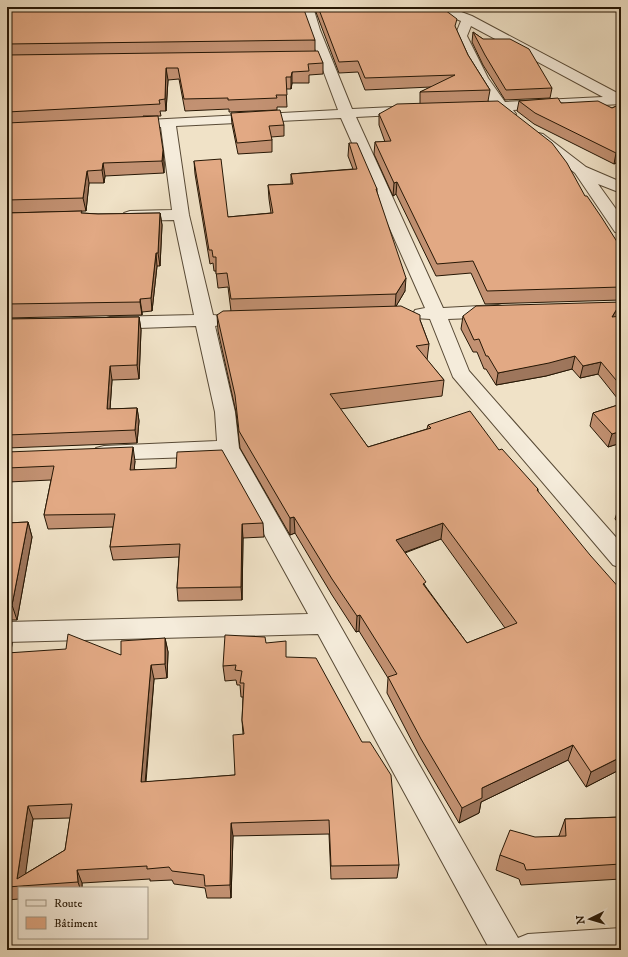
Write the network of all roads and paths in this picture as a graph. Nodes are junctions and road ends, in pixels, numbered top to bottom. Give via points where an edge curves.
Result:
1 (438, 7) edge
2 (302, 8) edge
3 (468, 19) junction
4 (620, 100) edge
5 (500, 107) junction
6 (461, 108) edge
7 (430, 109) edge
8 (346, 112) junction
9 (168, 122) junction
10 (137, 124) edge
11 (581, 170) junction
12 (621, 188) edge
13 (181, 215) junction
14 (118, 217) edge
15 (621, 228) edge
16 (513, 311) edge
17 (437, 314) junction
18 (406, 315) edge
19 (235, 320) edge
20 (204, 321) junction
21 (94, 323) edge
22 (228, 448) junction
23 (86, 454) edge
24 (621, 559) edge
25 (326, 624) junction
26 (7, 632) edge
27 (621, 944) edge
28 (507, 950) edge
29 (528, 950) edge

1 - 3 street
2 - 8 street via 316,57
3 - 4 street
3 - 5 street via 461,36 475,66
4 - 5 street
5 - 6 street
5 - 11 street
7 - 8 street
8 - 9 street
8 - 17 street
9 - 10 street
9 - 13 street
11 - 12 street
11 - 15 street
13 - 14 street
13 - 20 street
16 - 17 street
17 - 18 street
17 - 24 street via 460,373
19 - 20 street
20 - 21 street
20 - 22 street via 224,412
22 - 23 street
22 - 25 street
25 - 26 street
25 - 28 street
27 - 29 street

